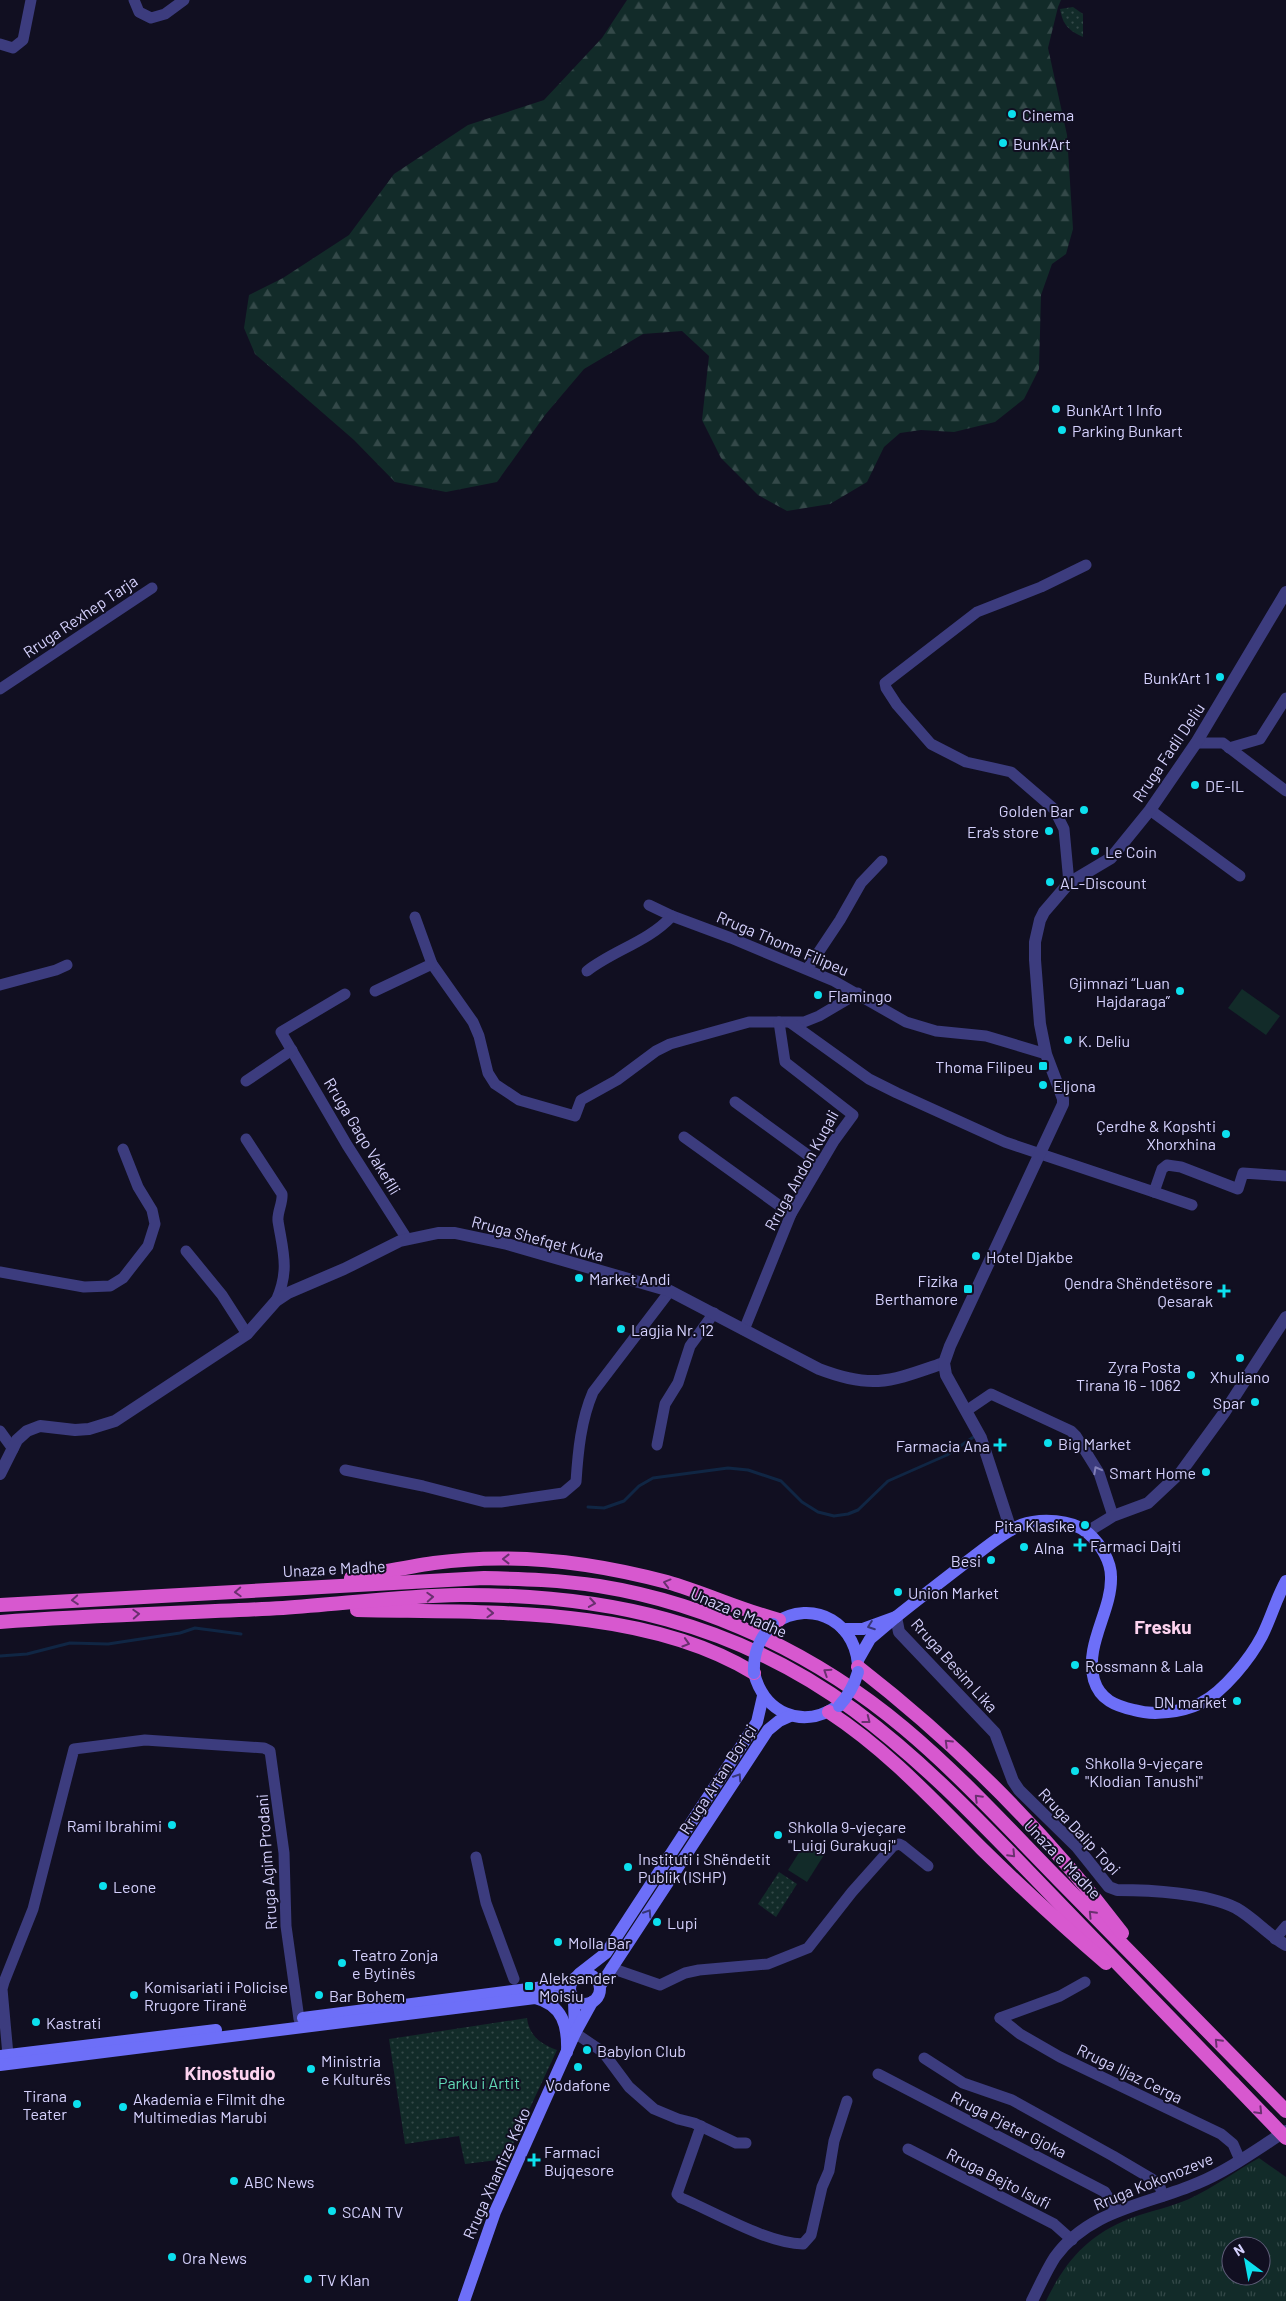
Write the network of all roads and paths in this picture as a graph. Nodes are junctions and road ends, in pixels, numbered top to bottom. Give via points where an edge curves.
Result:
1 (31, 0) edge
2 (134, 0) edge
3 (184, 0) edge
4 (0, 44) edge
5 (1086, 565) dead end
6 (152, 588) dead end
7 (1286, 592) edge
8 (0, 689) edge
9 (1286, 698) edge
10 (1196, 743) junction
11 (1229, 748) junction
12 (1286, 791) edge
13 (1150, 810) junction
14 (882, 861) dead end
15 (1240, 876) dead end
16 (1069, 883) junction
17 (649, 905) dead end
18 (672, 916) junction
19 (415, 917) dead end
20 (67, 964) dead end
21 (432, 964) junction
22 (808, 968) junction
23 (587, 971) dead end
24 (0, 984) edge
25 (375, 991) dead end
26 (345, 994) dead end
27 (858, 994) junction
28 (779, 1022) junction
29 (791, 1023) junction
30 (292, 1050) junction
31 (1046, 1054) junction
32 (246, 1081) dead end
33 (735, 1102) dead end
34 (684, 1137) dead end
35 (246, 1139) dead end
36 (123, 1149) dead end
37 (1040, 1154) junction
38 (820, 1164) junction
39 (1286, 1176) edge
40 (1154, 1192) junction
41 (1192, 1205) dead end
42 (791, 1214) junction
43 (407, 1239) junction
44 (186, 1251) dead end
45 (0, 1272) edge
46 (670, 1292) junction
47 (276, 1302) junction
48 (714, 1313) junction
49 (1286, 1317) edge
50 (744, 1330) junction
51 (247, 1334) junction
52 (944, 1363) junction
53 (966, 1411) junction
54 (0, 1431) edge
55 (657, 1445) dead end
56 (13, 1449) junction
57 (345, 1470) dead end
58 (0, 1474) edge
59 (1113, 1516) junction
60 (1010, 1530) junction
61 (1088, 1532) junction
62 (1286, 1581) edge
63 (286, 1589) junction
64 (0, 1605) edge
65 (284, 1608) junction
66 (900, 1614) junction
67 (776, 1622) junction
68 (1, 1623) edge
69 (843, 1629) junction
70 (858, 1667) junction
71 (754, 1673) junction
72 (763, 1696) junction
73 (828, 1712) junction
74 (790, 1716) junction
75 (995, 1733) joint
76 (476, 1857) dead end
77 (928, 1866) dead end
78 (1286, 1926) edge
79 (1281, 1942) edge
80 (5, 1965) edge
81 (611, 1968) junction
82 (1154, 1976) junction
83 (575, 1978) junction
84 (514, 1980) dead end
85 (1085, 1982) dead end
86 (600, 1986) junction
87 (535, 1998) junction
88 (572, 1998) junction
89 (592, 2002) junction
90 (1163, 2011) junction
91 (299, 2019) junction
92 (575, 2033) junction
93 (567, 2052) junction
94 (4, 2055) edge
95 (924, 2058) dead end
96 (0, 2065) edge
97 (878, 2074) dead end
98 (847, 2101) dead end
99 (1286, 2111) edge
100 (701, 2126) junction
101 (1286, 2131) edge
102 (1286, 2138) edge
103 (746, 2143) dead end
104 (908, 2150) dead end
105 (1240, 2160) junction
106 (1164, 2196) junction
107 (1116, 2211) junction
108 (1072, 2240) junction
109 (464, 2301) edge
110 (1032, 2301) edge

1 - 4 street via 23,40 13,48
2 - 3 street via 139,12 151,18 165,14
5 - 16 street via 977,612 885,683 897,704 931,744 966,762 1011,772 1054,809 1064,829
6 - 8 street, Rruga Rexhep Tarja
7 - 10 street, Rruga Fadil Deliu
9 - 11 street via 1260,739
10 - 11 street via 1217,742
10 - 13 street, Rruga Fadil Deliu
11 - 12 street
13 - 15 street
13 - 16 street, Rruga Fadil Deliu via 1111,858
14 - 22 street via 861,883
16 - 31 street, Rruga Fadil Deliu via 1044,912 1035,942 1039,1009
17 - 18 street, Rruga Thoma Filipeu
18 - 22 street, Rruga Thoma Filipeu
18 - 23 street via 652,933
19 - 21 street
20 - 24 street via 56,970
21 - 25 street
21 - 28 street via 473,1022 488,1073 495,1084 519,1100 575,1116 581,1100 670,1044 749,1022
22 - 27 street, Rruga Thoma Filipeu
26 - 30 street, Rruga Gaqo Vakeflli via 281,1032
27 - 29 street via 819,1016
27 - 31 street, Rruga Thoma Filipeu via 920,1027 986,1036
28 - 29 street
28 - 38 street, Rruga Andon Kuqali via 784,1062 853,1115
29 - 37 street via 869,1079 989,1135
30 - 32 street
30 - 43 street, Rruga Gaqo Vakeflli
31 - 37 street, Rruga Fadil Deliu via 1063,1104
33 - 38 street
34 - 42 street
35 - 47 street via 282,1194 278,1221 285,1263 282,1289
36 - 45 street via 152,1210 155,1224 148,1246 123,1278 110,1286 84,1287
37 - 40 street
37 - 52 street, Rruga Fadil Deliu
38 - 42 street, Rruga Andon Kuqali
39 - 40 street via 1243,1173 1238,1188 1181,1167 1166,1165
40 - 41 street
42 - 50 street, Rruga Andon Kuqali
43 - 46 street, Rruga Shefqet Kuka via 438,1233 479,1238
43 - 47 street, Rruga Shefqet Kuka via 301,1286
44 - 51 street via 222,1295
46 - 48 street, Rruga Shefqet Kuka
46 - 57 street via 600,1380 589,1402 579,1447 576,1482 564,1494 485,1502
47 - 51 street, Rruga Shefqet Kuka
48 - 50 street, Rruga Shefqet Kuka
48 - 55 street via 690,1346 678,1383 665,1404
49 - 59 street via 1224,1413 1181,1472 1148,1503
50 - 52 street, Rruga Shefqet Kuka via 819,1369 858,1381 887,1381
51 - 56 street, Rruga Shefqet Kuka via 115,1421 82,1429 33,1427 22,1434
52 - 53 street via 950,1385
59 -> 53 street via 1100,1473 1071,1431 991,1394
53 - 60 street via 981,1438
54 - 56 street
56 - 58 street, Rruga Shefqet Kuka
59 - 61 street
60 - 61 main road via 1032,1522 1047,1521 1072,1525
60 - 66 main road
61 - 62 main road via 1108,1560 1111,1575 1093,1654 1095,1682 1102,1695 1113,1704 1141,1712 1181,1709 1201,1703 1217,1691 1256,1647
63 -> 64 highway, Unaza e Madhe
67 -> 63 highway via 668,1582 573,1563 478,1559 434,1563
82 -> 63 highway, Unaza e Madhe via 957,1777 905,1729 816,1665 743,1629 661,1600 562,1581 456,1579
68 -> 65 highway
65 -> 71 highway via 532,1615 605,1622 712,1651
65 -> 90 highway via 456,1595 562,1598 650,1614 702,1630 777,1663 852,1708 941,1783
66 -> 69 main road via 864,1629
66 - 70 main road via 870,1640
66 - 75 street, Rruga Besim Lika via 898,1632
67 - 69 main road via 809,1613 829,1619
67 - 71 main road, bridge via 759,1642
69 - 70 main road via 854,1645
70 - 73 main road, bridge via 848,1696
82 -> 70 highway via 1046,1841 932,1728
71 - 72 main road
72 - 74 main road
72 - 83 main road, Rruga Artan Boriçi via 757,1722 622,1927 601,1958
73 - 74 main road via 809,1718
73 - 90 highway via 888,1756 1034,1898
81 -> 74 main road, Rruga Artan Boriçi via 768,1730
75 - 79 street, Rruga Dalip Topi via 1013,1781 1077,1847 1109,1887 1169,1892 1229,1905
76 - 84 street via 486,1903
77 - 81 street via 903,1846 892,1846 812,1944 801,1952 768,1964 699,1970 660,1985
78 - 79 street
80 - 91 street, Rruga Agim Prodani via 33,1908 74,1749 146,1740 264,1748 270,1751 284,1854 286,1926
80 - 94 street via 2,1989
81 - 86 main road, Rruga Artan Boriçi
99 -> 82 highway, Unaza e Madhe
83 - 86 main road via 584,1973 594,1976
83 - 88 main road via 569,1990
83 - 91 main road via 544,1987
85 - 105 street, Rruga Iljaz Cerga via 1060,1996 1000,2018 1020,2034 1060,2057 1220,2134 1234,2144
86 - 89 main road via 597,1998
87 - 88 main road
87 - 93 main road via 552,2004 560,2013 566,2027
87 - 96 main road
88 - 89 main road via 586,2004
88 - 92 main road
89 - 92 main road, Rruga Xhanfize Keko
90 -> 102 highway, bridge
91 - 94 main road
92 - 93 main road, Rruga Xhanfize Keko
92 - 100 street via 603,2052 629,2087 654,2110
93 - 109 main road, Rruga Xhanfize Keko via 488,2229
95 - 106 street via 964,2083 1012,2100 1121,2161 1152,2179
97 - 107 street, Rruga Pjeter Gjoka via 1105,2192
98 - 100 street via 811,2235 803,2244 756,2232 677,2194
100 - 103 street via 736,2144
101 - 105 street, Rruga Kokonozeve
104 - 108 street, Rruga Bejto Isufi via 1054,2224
105 - 106 street, Rruga Kokonozeve via 1208,2178
106 - 107 street, Rruga Kokonozeve
107 - 108 street, Rruga Kokonozeve via 1091,2224
108 - 110 street, Rruga Kokonozeve via 1055,2257

